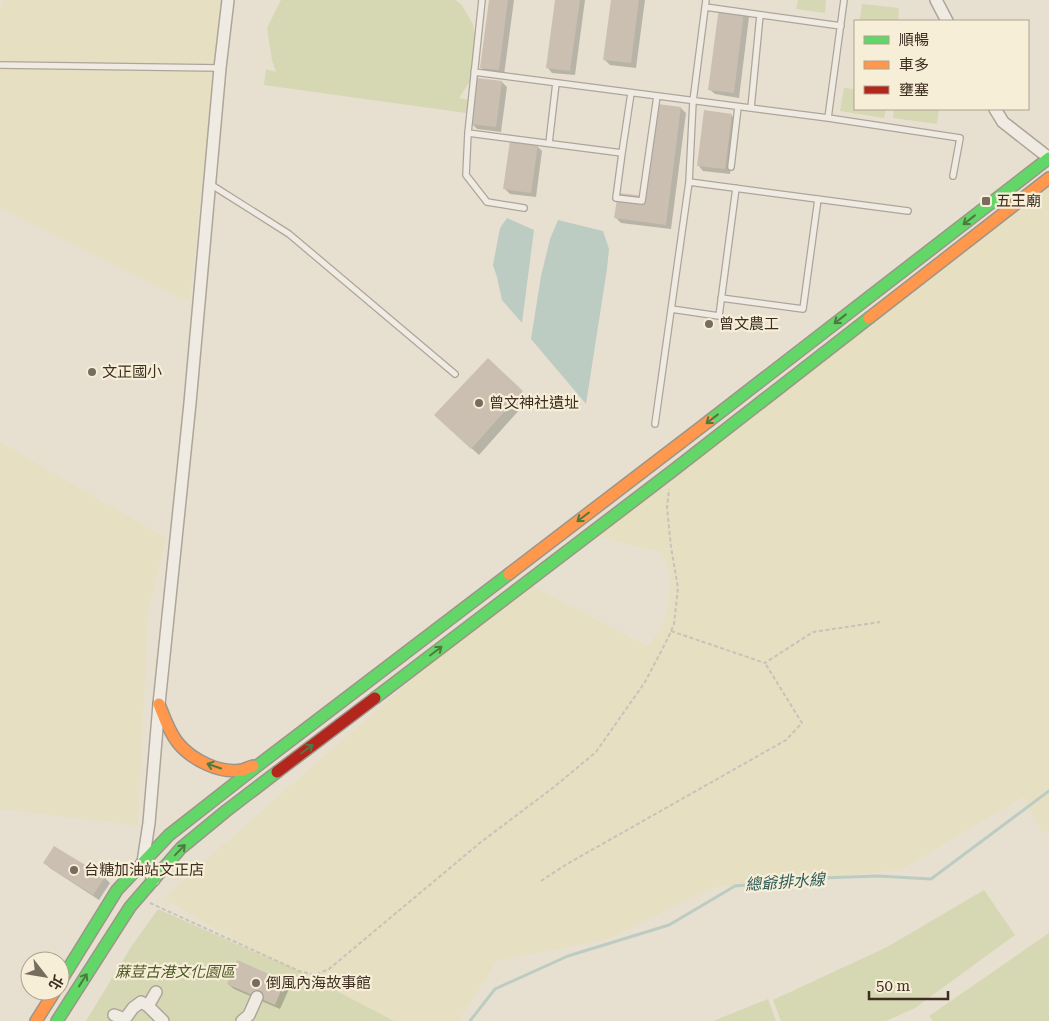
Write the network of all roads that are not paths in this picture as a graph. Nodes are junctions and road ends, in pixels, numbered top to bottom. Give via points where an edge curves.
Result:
1 (228, 0) edge
2 (482, 0) edge
3 (844, 0) edge
4 (937, 1) edge
5 (706, 3) edge
6 (760, 15) junction
7 (946, 20) edge
8 (840, 26) junction
9 (0, 65) edge
10 (220, 68) junction
11 (474, 72) junction
12 (556, 83) junction
13 (631, 92) junction
14 (657, 96) junction
15 (693, 101) junction
16 (738, 107) junction
17 (751, 108) junction
18 (996, 110) edge
19 (828, 118) junction
20 (468, 133) junction
21 (550, 143) junction
22 (622, 153) junction
23 (1049, 158) edge
24 (732, 167) dead end
25 (953, 176) dead end
26 (1049, 178) edge
27 (689, 182) junction
28 (210, 184) junction
29 (736, 188) junction
30 (818, 199) junction
31 (524, 208) dead end
32 (908, 211) dead end
33 (721, 298) junction
34 (671, 309) junction
35 (455, 374) dead end
36 (655, 424) dead end
37 (159, 704) junction
38 (261, 763) junction
39 (142, 862) junction
40 (154, 880) junction
41 (70, 966) edge
42 (156, 992) dead end
43 (257, 997) dead end
44 (48, 1001) edge
45 (148, 1006) junction
46 (114, 1015) dead end
47 (36, 1021) edge
48 (57, 1021) edge
49 (163, 1021) edge
50 (242, 1021) edge

1 - 10 street
2 - 11 lane
3 - 8 lane
4 - 7 street
5 - 6 lane
5 - 15 lane
6 - 8 lane
6 - 17 lane
8 - 19 lane
9 - 10 lane
10 - 28 street
11 - 12 lane
11 - 20 lane
12 - 13 lane
12 - 21 lane
13 - 14 lane
13 - 22 lane
14 - 15 lane
14 - 22 lane via 642,201 616,198
15 - 16 lane
15 - 27 lane
16 - 17 lane
16 - 24 lane
17 - 19 lane
18 - 23 street via 1003,122
19 - 25 lane via 960,138
20 - 21 lane
20 - 31 lane via 466,175 487,202
21 - 22 lane
23 -> 38 main road
40 -> 26 main road via 181,848 226,811 675,469
27 - 29 lane
27 - 34 lane
28 - 35 lane via 289,234
28 - 37 street
29 - 30 lane
29 - 33 lane
30 - 32 lane
30 - 33 lane via 803,309
33 - 34 lane via 718,316
34 - 36 lane
38 -> 37 main road via 243,770 232,770 194,757 178,743
37 - 39 street via 149,823
38 - 39 main road via 169,835
39 - 40 street
39 - 41 main road via 117,890
48 -> 40 main road via 130,907
42 - 45 street
43 - 50 street via 249,1015
44 - 47 main road
45 - 46 street via 140,1002 125,1019
45 - 49 street

